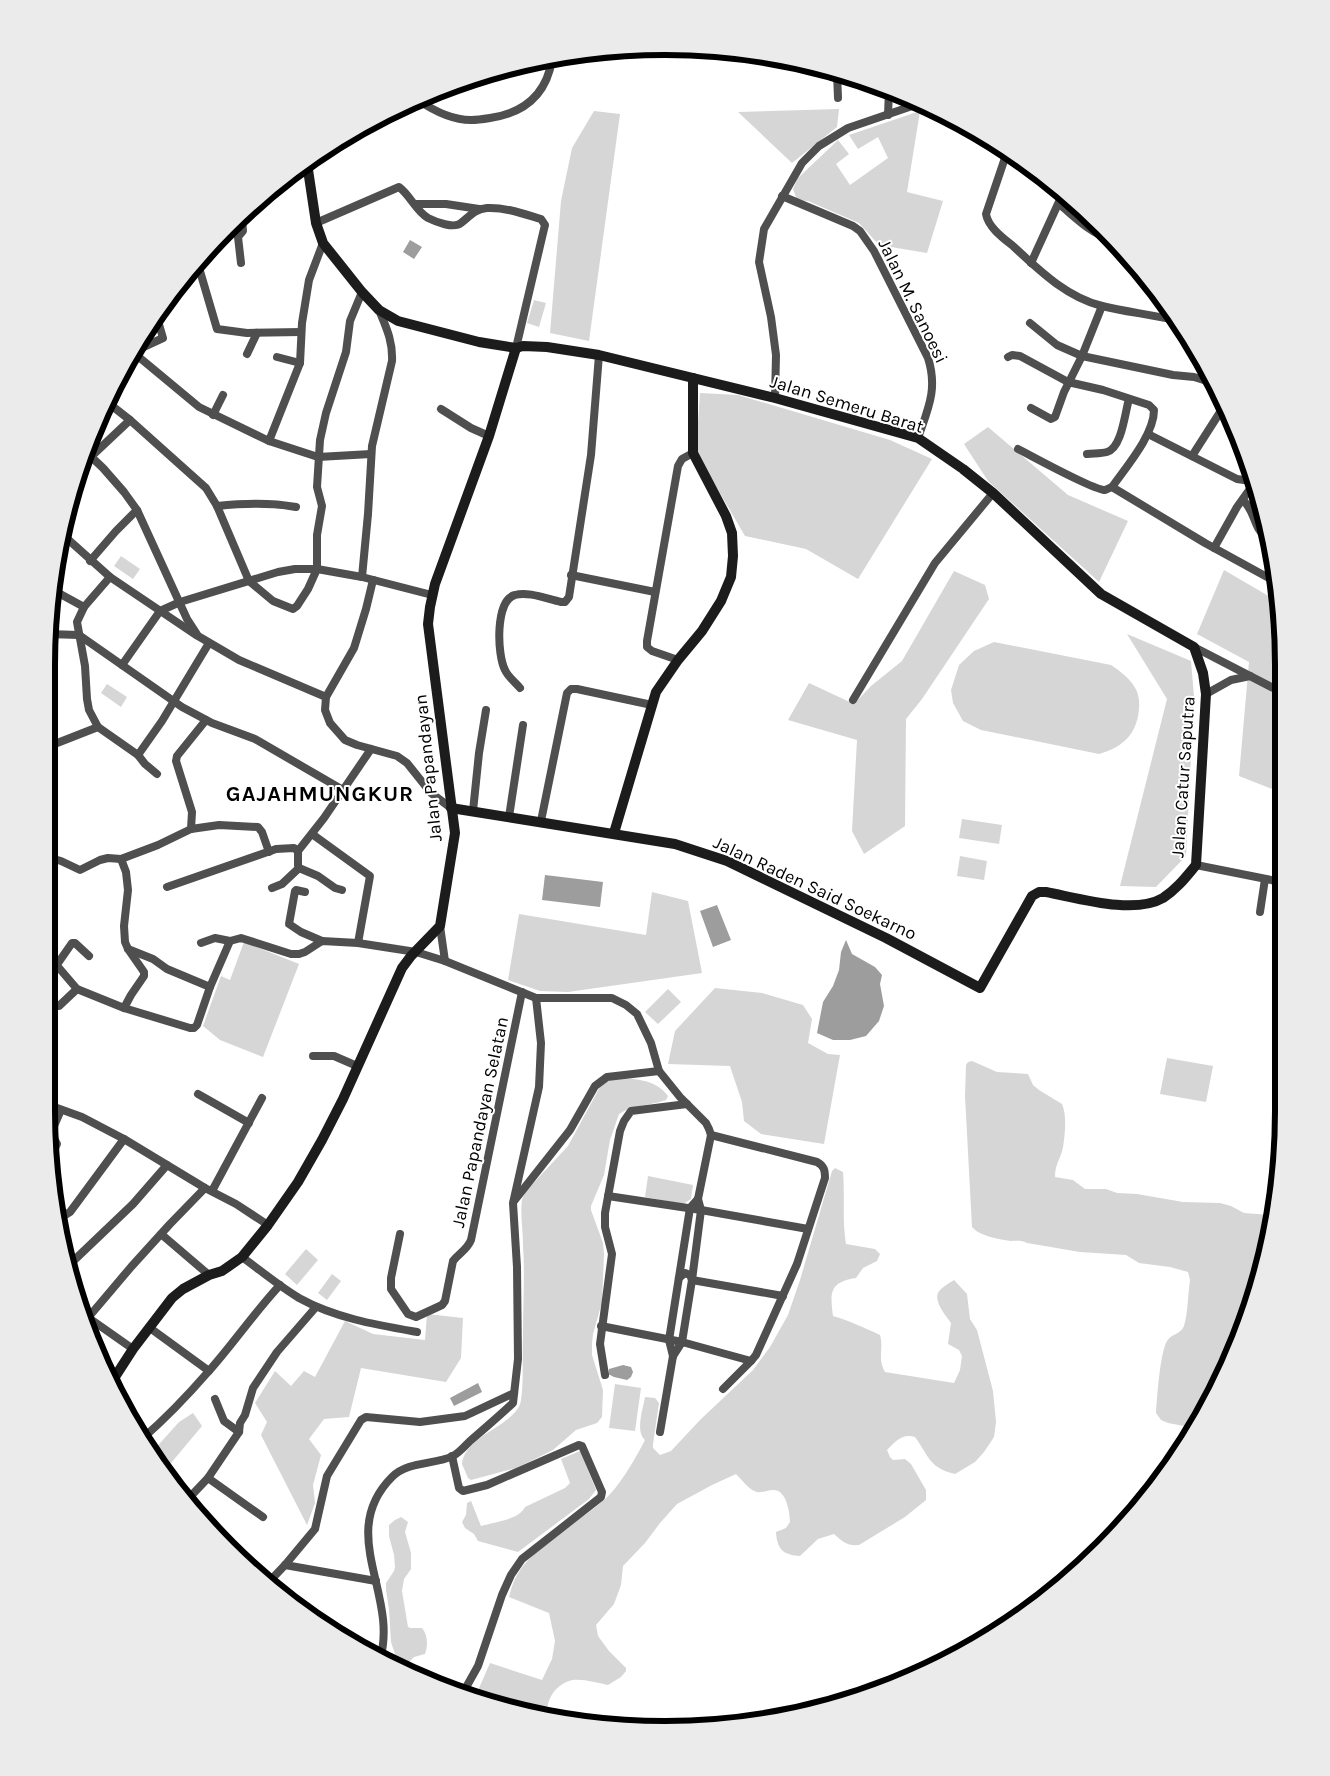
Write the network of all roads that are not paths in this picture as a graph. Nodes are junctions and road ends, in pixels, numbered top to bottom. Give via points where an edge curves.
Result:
1 (550, 66) edge
2 (837, 80) edge
3 (889, 97) edge
4 (838, 98) dead end
5 (425, 104) edge
6 (911, 107) edge
7 (888, 115) junction
8 (1005, 158) edge
9 (308, 171) edge
10 (782, 196) junction
11 (1060, 201) edge
12 (415, 204) junction
13 (1059, 204) junction
14 (479, 209) junction
15 (316, 223) junction
16 (243, 226) edge
17 (1092, 230) edge
18 (323, 243) junction
19 (241, 263) dead end
20 (1031, 263) junction
21 (200, 271) edge
22 (362, 292) junction
23 (1102, 306) junction
24 (379, 310) junction
25 (1167, 319) edge
26 (1030, 323) dead end
27 (159, 324) edge
28 (301, 332) junction
29 (257, 333) junction
30 (145, 347) edge
31 (516, 348) junction
32 (247, 354) dead end
33 (599, 355) junction
34 (139, 356) edge
35 (1082, 356) junction
36 (278, 357) dead end
37 (1008, 357) dead end
38 (300, 363) junction
39 (693, 378) junction
40 (1204, 380) edge
41 (1068, 382) junction
42 (223, 395) dead end
43 (775, 398) junction
44 (1129, 399) junction
45 (113, 406) edge
46 (1031, 408) dead end
47 (441, 409) dead end
48 (1220, 412) edge
49 (213, 415) junction
50 (130, 420) junction
51 (1148, 434) junction
52 (489, 436) junction
53 (918, 438) junction
54 (269, 441) junction
55 (95, 449) edge
56 (1018, 449) dead end
57 (693, 453) junction
58 (371, 454) junction
59 (1086, 454) dead end
60 (1192, 456) junction
61 (318, 457) junction
62 (91, 458) edge
63 (1246, 480) edge
64 (1112, 486) junction
65 (1249, 490) edge
66 (992, 493) junction
67 (1243, 500) junction
68 (218, 506) junction
69 (296, 506) dead end
70 (137, 510) junction
71 (1259, 530) edge
72 (68, 540) edge
73 (1214, 548) junction
74 (90, 561) junction
75 (317, 569) junction
76 (572, 575) junction
77 (110, 577) junction
78 (362, 577) junction
79 (1269, 578) edge
80 (373, 580) junction
81 (249, 581) junction
82 (655, 592) junction
83 (59, 593) edge
84 (432, 595) junction
85 (180, 602) junction
86 (84, 607) junction
87 (160, 611) junction
88 (56, 634) edge
89 (79, 635) junction
90 (198, 636) junction
91 (208, 643) junction
92 (1194, 647) junction
93 (678, 660) junction
94 (122, 665) junction
95 (1250, 676) junction
96 (520, 688) dead end
97 (1275, 689) edge
98 (1206, 694) junction
99 (326, 697) junction
100 (853, 700) dead end
101 (174, 701) junction
102 (652, 705) junction
103 (486, 710) dead end
104 (206, 720) junction
105 (523, 725) dead end
106 (98, 727) junction
107 (55, 744) edge
108 (371, 749) junction
109 (138, 755) junction
110 (157, 774) dead end
111 (343, 790) junction
112 (451, 808) junction
113 (473, 811) junction
114 (509, 817) junction
115 (541, 822) junction
116 (191, 829) junction
117 (614, 833) junction
118 (312, 834) junction
119 (298, 851) junction
120 (269, 852) junction
121 (55, 859) edge
122 (121, 859) junction
123 (1196, 865) junction
124 (299, 868) junction
125 (1265, 878) junction
126 (1275, 881) edge
127 (168, 887) dead end
128 (272, 888) dead end
129 (342, 890) dead end
130 (305, 892) dead end
131 (1260, 912) dead end
132 (440, 926) junction
133 (322, 940) junction
134 (230, 941) junction
135 (201, 943) dead end
136 (358, 943) junction
137 (128, 949) junction
138 (416, 952) junction
139 (89, 956) dead end
140 (445, 961) junction
141 (56, 966) joint
142 (210, 987) junction
143 (980, 988) joint
144 (77, 989) junction
145 (522, 992) junction
146 (536, 998) junction
147 (55, 1006) edge
148 (124, 1008) junction
149 (313, 1056) dead end
150 (357, 1066) junction
151 (659, 1071) junction
152 (198, 1094) dead end
153 (262, 1098) dead end
154 (687, 1104) junction
155 (55, 1108) edge
156 (61, 1110) junction
157 (55, 1123) edge
158 (248, 1124) junction
159 (711, 1135) junction
160 (124, 1139) junction
161 (167, 1165) junction
162 (209, 1190) junction
163 (608, 1196) junction
164 (698, 1199) junction
165 (513, 1203) junction
166 (690, 1208) junction
167 (702, 1210) junction
168 (64, 1215) edge
169 (268, 1225) junction
170 (808, 1229) junction
171 (161, 1234) junction
172 (400, 1234) dead end
173 (242, 1257) junction
174 (74, 1260) edge
175 (209, 1275) junction
176 (679, 1278) junction
177 (692, 1280) junction
178 (280, 1285) junction
179 (783, 1296) junction
180 (316, 1307) junction
181 (90, 1314) edge
182 (92, 1321) edge
183 (601, 1326) junction
184 (150, 1328) junction
185 (417, 1332) dead end
186 (670, 1340) junction
187 (682, 1342) junction
188 (133, 1349) junction
189 (673, 1356) junction
190 (751, 1361) junction
191 (209, 1371) junction
192 (115, 1375) edge
193 (605, 1375) dead end
194 (723, 1389) dead end
195 (514, 1393) junction
196 (214, 1399) dead end
197 (238, 1432) junction
198 (660, 1432) dead end
199 (148, 1433) edge
200 (452, 1456) junction
201 (208, 1478) junction
202 (192, 1495) edge
203 (263, 1517) dead end
204 (285, 1565) junction
205 (273, 1578) edge
206 (376, 1581) junction
207 (382, 1651) edge
208 (466, 1688) edge

1 - 5 street via 547,78 528,105 502,116 460,119
2 - 4 street
3 - 7 street
6 - 7 street
7 - 10 street via 848,128 819,146 802,163
8 - 20 street via 986,208 986,218
9 - 15 street
10 - 43 street via 764,229 759,262 776,355
10 - 53 street, Jalan M. Sanoesi via 854,226 874,251 931,368 932,395
11 - 13 street
12 - 14 street
12 - 14 street via 428,218 456,226
12 - 15 street via 398,187
13 - 17 street
13 - 20 street
14 - 31 street, Jalan Papandayan via 505,209 544,221
15 - 18 street
16 - 19 street via 238,237
18 - 22 street
18 - 28 street via 309,280
20 - 23 street via 1058,285
21 - 29 street via 217,329
22 - 24 street
22 - 61 street via 350,321 346,352 326,412
23 - 25 street
23 - 35 street
24 - 31 street via 398,321
24 - 58 street via 390,336 392,361
26 - 35 street via 1057,345
27 - 30 street via 162,339
28 - 29 street
28 - 38 street
29 - 32 street
31 - 33 street, Jalan Semeru Barat via 546,346
31 - 52 street, Jalan Papandayan
33 - 39 street, Jalan Semeru Barat
33 - 76 street via 591,455
34 - 49 street
35 - 40 street
35 - 41 street
36 - 38 street
37 - 41 street via 1020,356
38 - 54 street
39 - 43 street, Jalan Semeru Barat
39 - 57 street
41 - 44 street
41 - 46 street via 1053,419
42 - 49 street
43 - 53 street, Jalan Semeru Barat
44 - 51 street via 1149,405 1154,410
44 - 59 street via 1114,447 1109,452
45 - 50 street
47 - 52 street
48 - 60 street
49 - 54 street
50 - 55 street
50 - 68 street via 206,488
51 - 60 street
51 - 64 street
52 - 84 street, Jalan Papandayan
53 - 66 street, Jalan Semeru Barat
54 - 61 street
56 - 64 street via 1087,484 1104,490
57 - 82 street via 682,459 678,466
57 - 93 street via 726,516 732,533 733,556 731,577 721,601
58 - 61 street
58 - 78 street
60 - 63 street via 1237,479
61 - 75 street via 317,487 322,506 317,535
62 - 70 street
64 - 73 street
65 - 67 street
66 - 92 street, Jalan Semeru Barat via 1101,594
66 - 100 street via 935,563
67 - 71 street via 1251,508
67 - 73 street
68 - 69 street via 252,503
68 - 81 street
70 - 74 street
70 - 85 street
72 - 74 street
73 - 79 street
74 - 77 street
75 - 78 street
75 - 81 street via 295,569
75 - 81 street via 293,610 273,600
76 - 82 street
76 - 96 street via 566,602 522,594 505,601 500,618 500,652 505,671
77 - 86 street
77 - 87 street
78 - 80 street
80 - 84 street
80 - 99 street via 354,648
81 - 85 street
82 - 93 street via 647,647
83 - 86 street
84 - 112 street, Jalan Papandayan via 428,624
85 - 87 street
85 - 90 street
86 - 89 street via 77,622
87 - 90 street
87 - 94 street
88 - 89 street
89 - 94 street
89 - 106 street via 87,700
90 - 91 street
91 - 99 street via 239,660
91 - 101 street
92 - 95 street
92 - 98 street, Jalan Catur Saputra
93 - 102 street via 656,692
94 - 101 street
95 - 97 street
95 - 98 street via 1231,680
98 - 123 street, Jalan Catur Saputra
99 - 108 street via 325,710 330,724 345,740
101 - 104 street
101 - 109 street
102 - 115 street via 577,689 567,693
102 - 117 street
103 - 113 street
104 - 111 street via 255,740
104 - 116 street via 176,761 192,812
105 - 114 street
106 - 107 street
106 - 109 street
108 - 111 street
108 - 112 street via 397,756 407,763 431,793
109 - 110 street
111 - 118 street
112 - 113 street, Jalan Raden Said Soekarno
112 - 132 street, Jalan Papandayan via 455,833
113 - 114 street, Jalan Raden Said Soekarno
114 - 115 street, Jalan Raden Said Soekarno
115 - 117 street, Jalan Raden Said Soekarno
116 - 120 street via 220,825 258,827
116 - 122 street
117 - 143 street, Jalan Raden Said Soekarno via 683,846 727,861 886,938
118 - 119 street
118 - 136 street via 370,876
119 - 120 street via 284,848
119 - 124 street
120 - 127 street
121 - 122 street via 80,870 100,860
122 - 137 street via 128,890 124,936
123 - 125 street
123 - 143 street, Jalan Catur Saputra via 1172,892 1149,903 1115,904 1039,892 1032,896
124 - 128 street via 282,884
124 - 129 street
125 - 126 street
125 - 131 street
130 - 133 street via 294,891 289,924
132 - 138 street
132 - 140 street
133 - 134 street via 299,954 241,938
133 - 136 street
134 - 135 street via 215,938
134 - 142 street
136 - 138 street
137 - 142 street
137 - 148 street via 144,976
138 - 140 street
138 - 150 street via 402,968
139 - 141 street via 72,943
140 - 145 street
141 - 144 street
142 - 148 street via 194,1028
144 - 147 street via 59,1006
144 - 148 street
145 - 146 street
145 - 172 street, Jalan Papandayan Selatan via 470,1240 453,1260 445,1301 416,1317 408,1314 391,1289
146 - 151 street via 612,998 626,1005 637,1014 651,1042
146 - 165 street via 542,1064
149 - 150 street via 334,1056
150 - 169 street via 322,1140
151 - 154 street
151 - 165 street via 607,1076 595,1086 570,1130
152 - 158 street
153 - 158 street
154 - 159 street via 706,1123
154 - 163 street via 631,1111 620,1131
155 - 156 street
156 - 157 street
156 - 160 street
158 - 162 street
159 - 164 street
159 - 170 street via 823,1166 825,1178
160 - 161 street
160 - 168 street
161 - 162 street
161 - 174 street via 133,1204
162 - 169 street
162 - 171 street
163 - 166 street
163 - 183 street via 605,1227 612,1254
164 - 166 street
164 - 167 street
165 - 195 street via 518,1360
166 - 167 street
166 - 176 street
167 - 170 street
167 - 177 street
169 - 173 street
170 - 179 street
171 - 175 street
171 - 181 street
173 - 175 street via 222,1271
173 - 178 street
175 - 184 street via 172,1298
176 - 177 street via 686,1285
176 - 186 street
177 - 179 street
177 - 187 street
178 - 180 street
178 - 191 street
179 - 190 street
180 - 185 street via 367,1323
180 - 197 street via 277,1352 253,1388
182 - 188 street
183 - 186 street
183 - 193 street
184 - 188 street
184 - 191 street
186 - 187 street
186 - 189 street
187 - 189 street
187 - 190 street
188 - 192 street
189 - 198 street
190 - 194 street
191 - 199 street
195 - 200 street via 513,1403
195 - 204 street via 465,1416 420,1422 366,1417 361,1420 327,1476 316,1529
196 - 197 street via 224,1420
197 - 201 street
200 - 206 street via 417,1464 394,1475 381,1489 367,1523
200 - 208 street via 459,1488 467,1491 487,1486 579,1445 602,1492 601,1497 522,1559 502,1595 478,1666
201 - 202 street
201 - 203 street
204 - 205 street
204 - 206 street
206 - 207 street via 385,1638

